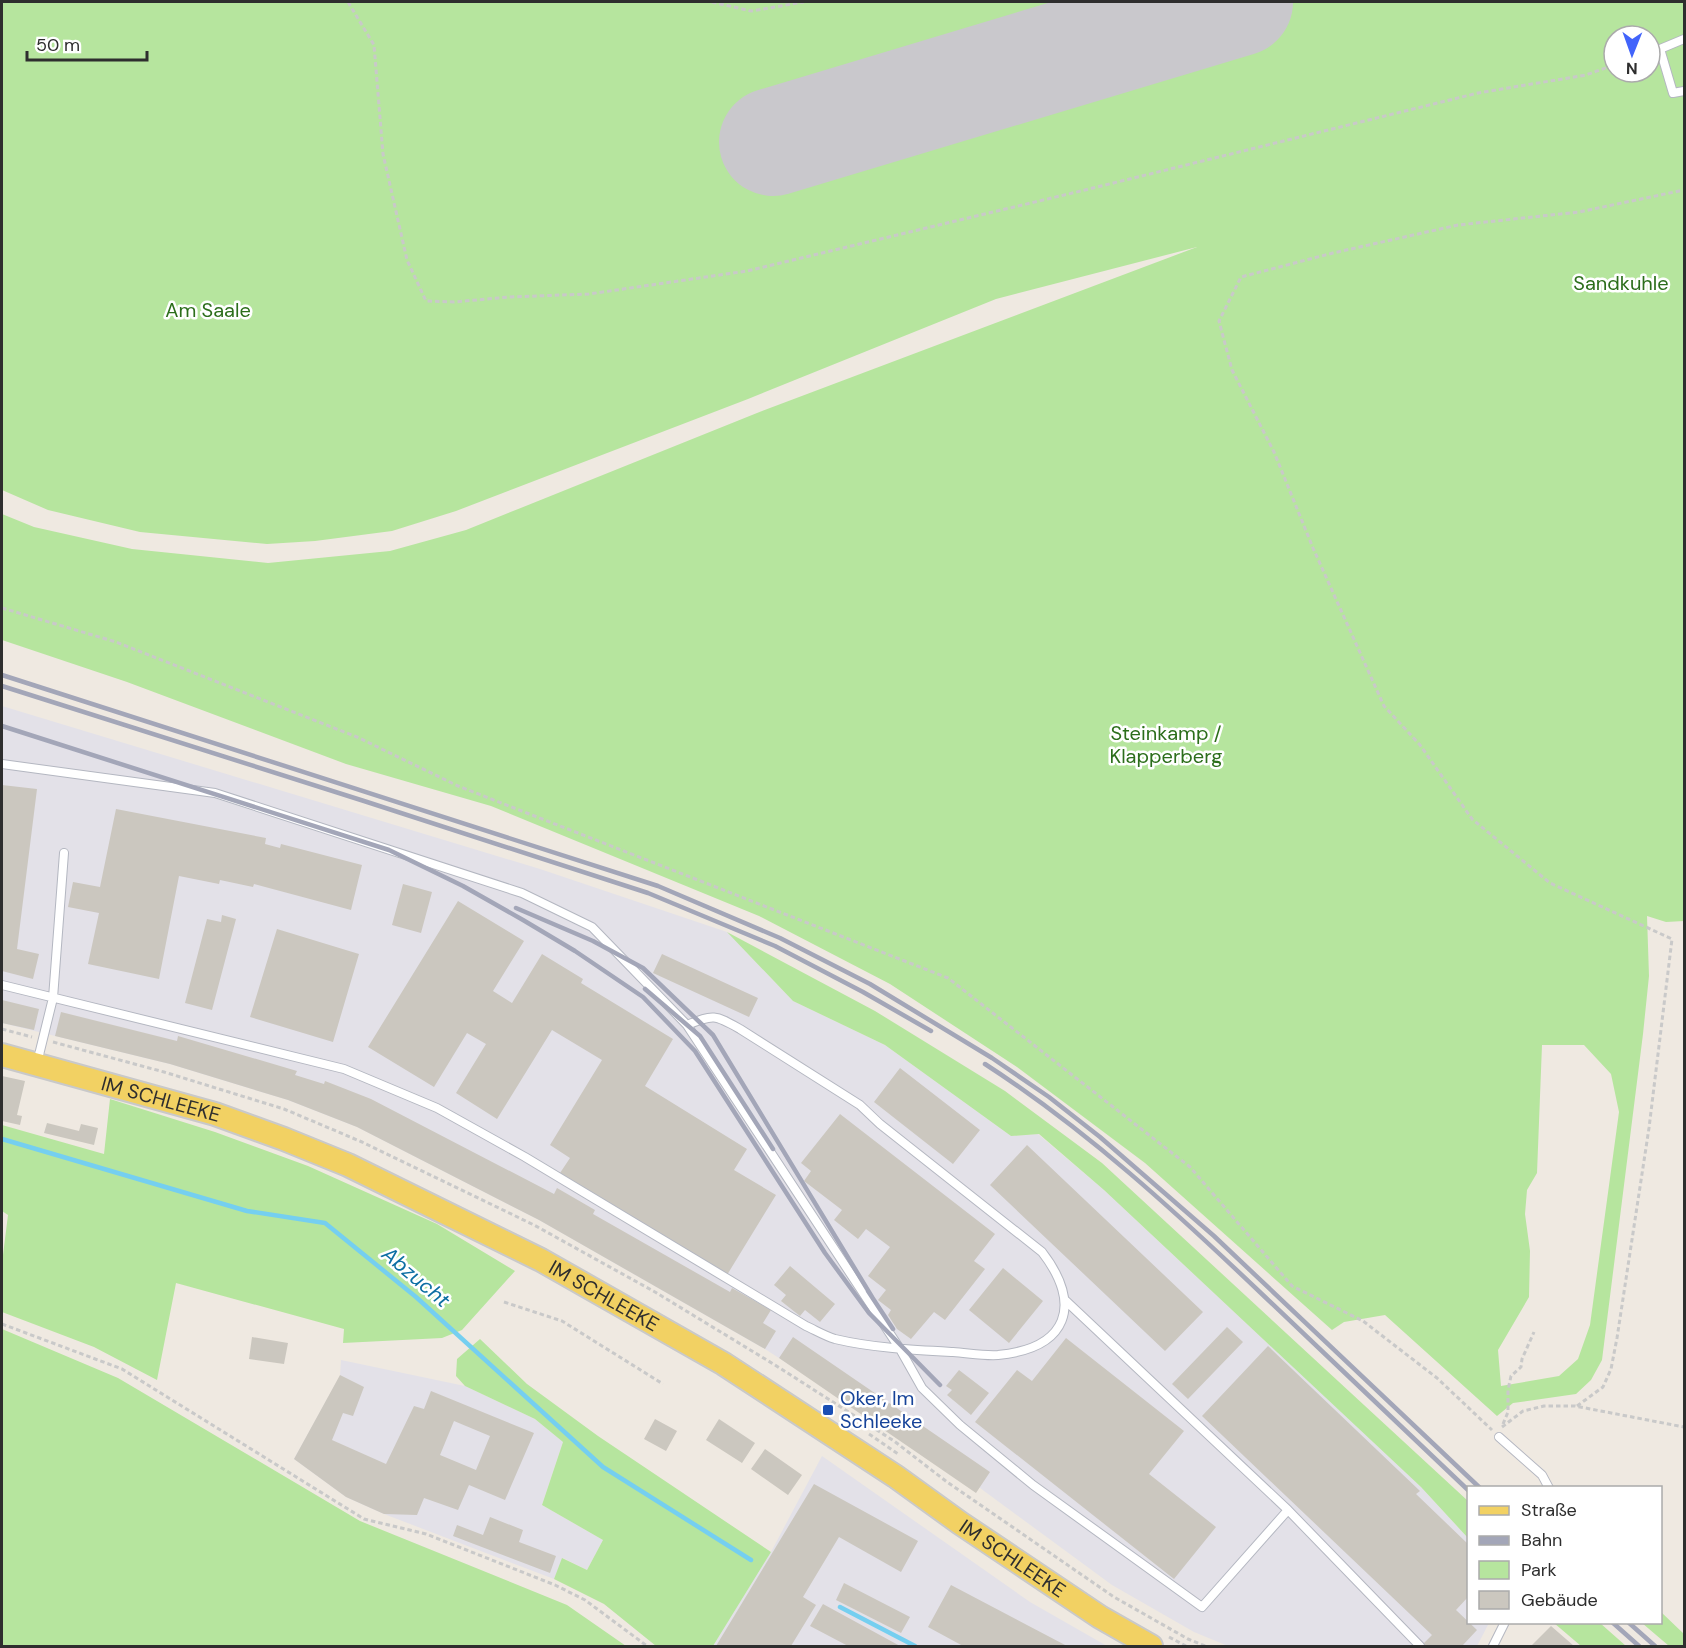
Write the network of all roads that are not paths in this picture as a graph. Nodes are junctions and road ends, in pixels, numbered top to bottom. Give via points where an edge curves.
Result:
1 (1684, 39) edge
2 (1684, 91) edge
3 (2, 764) edge
4 (64, 853) dead end
5 (2, 985) edge
6 (53, 998) junction
7 (687, 1025) junction
8 (2, 1055) edge
9 (37, 1064) junction
10 (1066, 1301) junction
11 (900, 1349) junction
12 (1499, 1437) road end
13 (1548, 1486) edge
14 (1288, 1510) junction
15 (1504, 1624) edge
16 (1151, 1647) edge
17 (1420, 1647) edge
18 (1493, 1647) edge

1 - 2 lane via 1660,49 1673,93
3 - 7 lane via 215,793 522,893 592,927
4 - 6 lane
5 - 6 lane
6 - 9 lane
6 - 11 lane via 344,1069 437,1108 806,1326 833,1339
7 - 10 lane via 706,1017 720,1017 860,1105 1042,1252 1052,1265
7 - 11 lane
8 - 9 main road, IM SCHLEEKE
9 - 16 main road, IM SCHLEEKE via 215,1114 284,1139 348,1165 541,1260 724,1364 1100,1617
10 - 11 lane via 1065,1316 1057,1329 1042,1342 1021,1351 997,1355
10 - 14 lane
11 - 14 lane via 922,1388 960,1425 1033,1485 1202,1607
12 - 13 lane via 1542,1475
14 - 17 lane
15 - 18 lane

